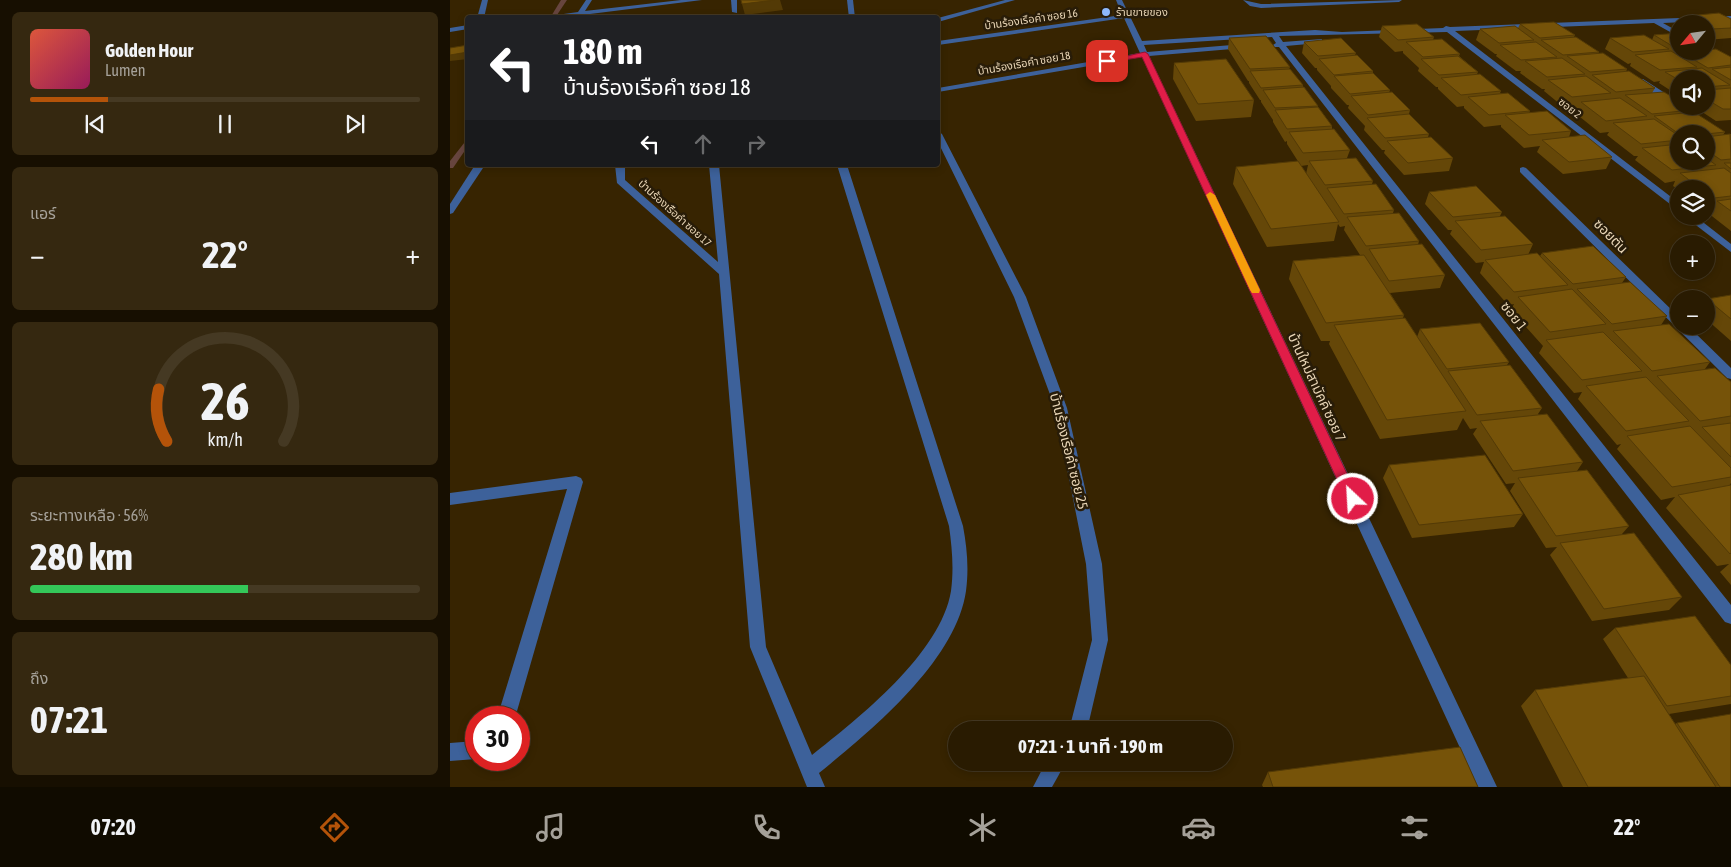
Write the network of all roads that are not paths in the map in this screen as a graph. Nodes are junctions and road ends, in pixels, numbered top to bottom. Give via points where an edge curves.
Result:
1 (485, 0) edge
2 (589, 0) edge
3 (699, 0) edge
4 (734, 0) edge
5 (850, 0) edge
6 (1012, 0) edge
7 (1119, 0) edge
8 (1399, 0) edge
9 (1247, 1) edge
10 (1348, 1) edge
11 (735, 12) dead end
12 (481, 15) edge
13 (579, 15) edge
14 (586, 15) edge
15 (852, 15) edge
16 (1127, 16) junction
17 (1731, 18) edge
18 (940, 19) edge
19 (1657, 22) junction
20 (1554, 26) junction
21 (465, 28) edge
22 (1446, 28) junction
23 (1670, 29) edge
24 (450, 30) edge
25 (1342, 34) junction
26 (1570, 36) edge
27 (1276, 41) junction
28 (940, 43) edge
29 (1253, 46) edge
30 (1142, 48) junction
31 (1629, 74) edge
32 (940, 90) edge
33 (1670, 100) edge
34 (940, 138) edge
35 (479, 167) edge
36 (620, 167) edge
37 (714, 167) edge
38 (843, 167) edge
39 (1523, 170) dead end
40 (1670, 201) edge
41 (450, 211) edge
42 (1701, 225) edge
43 (1731, 248) edge
44 (725, 274) junction
45 (1670, 315) edge
46 (1690, 335) edge
47 (1731, 376) edge
48 (450, 499) edge
49 (1731, 617) edge
50 (510, 706) edge
51 (1080, 721) edge
52 (465, 751) edge
53 (450, 752) edge
54 (808, 770) junction
55 (1052, 771) edge
56 (816, 787) edge
57 (1042, 787) edge
58 (1488, 787) edge

1 - 12 street
2 - 13 street
3 - 14 street
4 - 11 street
5 - 15 street
6 - 18 street via 968,8
7 - 16 street, บ้านใหม่สามัคคี ซอย 7
8 - 10 street
9 - 10 street via 1261,6
16 - 28 street, บ้านร้องเรือคำ ซอย 16
16 - 30 street, บ้านใหม่สามัคคี ซอย 7
17 - 19 street
19 - 20 street
19 - 23 street
20 - 22 street
20 - 26 street
21 - 24 street
22 - 25 street
22 - 40 street, ซอย 2
25 - 27 street via 1323,40
25 - 27 street via 1315,32
27 - 30 street
27 - 49 street, ซอย 1
29 - 30 street
30 - 32 street, บ้านร้องเรือคำ ซอย 18
30 - 58 street, บ้านใหม่สามัคคี ซอย 7
31 - 33 street
34 - 51 street, บ้านร้องเรือคำ ซอย 25 via 1020,297 1062,408 1094,564 1100,640
35 - 41 street
36 - 44 street, บ้านร้องเรือคำ ซอย 17 via 620,181
37 - 44 street
38 - 54 street via 956,526 962,562 957,598 941,637 912,678 865,724
39 - 45 street, ซอยตัน
42 - 43 street
44 - 54 street via 758,647
46 - 47 street, ซอยตัน
48 - 50 street via 576,482
52 - 53 street
54 - 56 street
55 - 57 street

